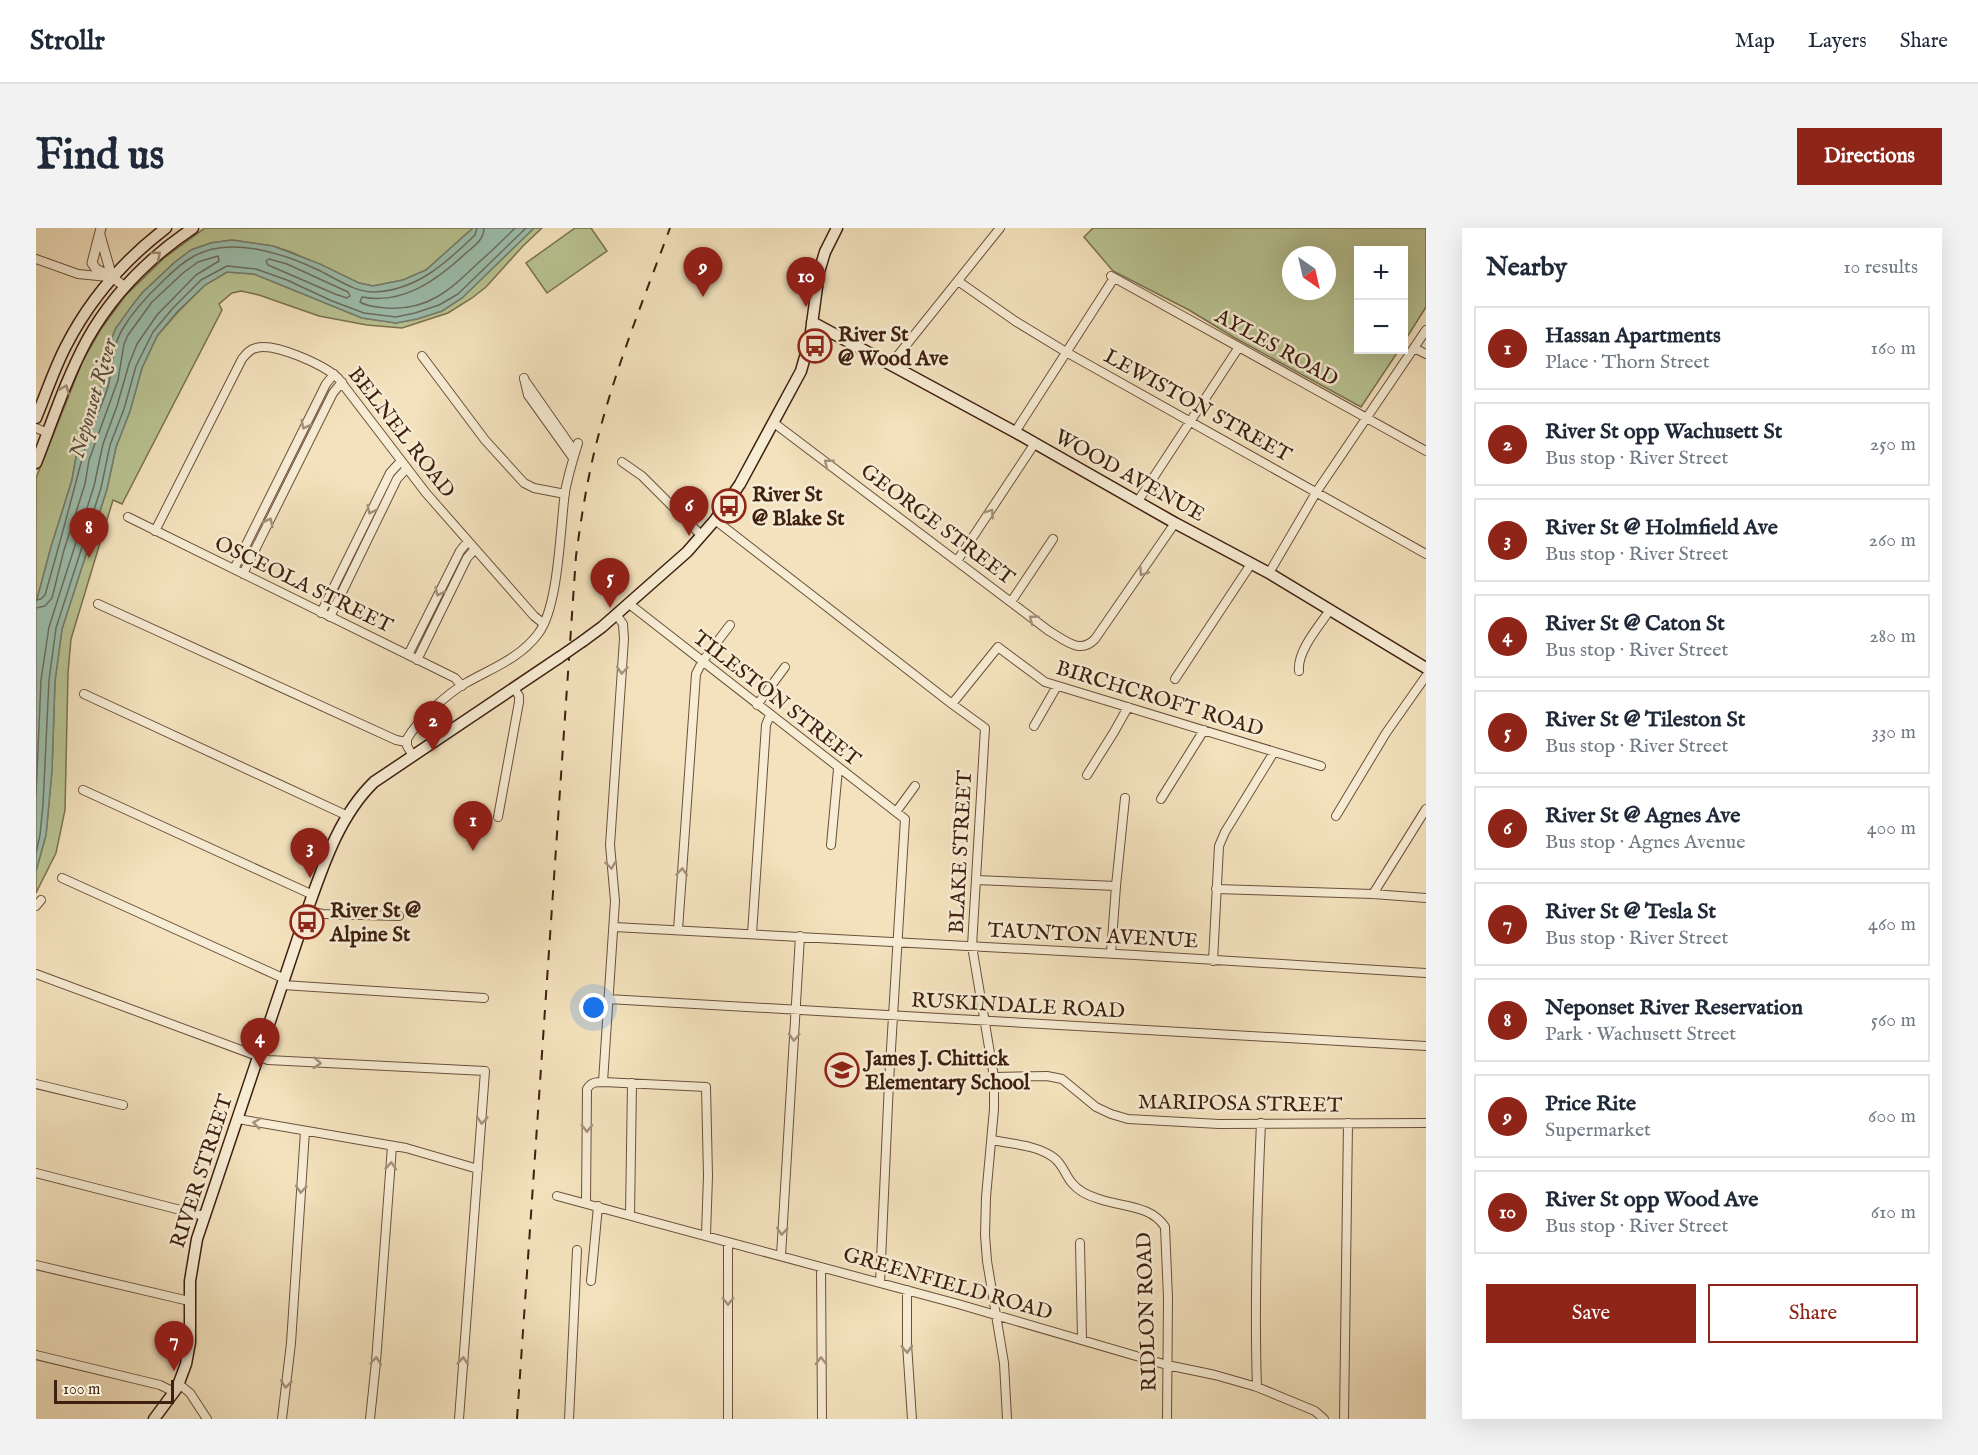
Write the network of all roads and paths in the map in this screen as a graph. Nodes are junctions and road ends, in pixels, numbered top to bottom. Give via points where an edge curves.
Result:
1 (166, 228) edge
2 (193, 228) edge
3 (837, 228) edge
4 (1000, 228) edge
5 (101, 231) edge
6 (36, 259) edge
7 (112, 277) junction
8 (958, 281) junction
9 (124, 288) junction
10 (812, 322) junction
11 (1426, 330) edge
12 (1239, 347) junction
13 (1414, 348) junction
14 (1066, 352) junction
15 (1426, 354) edge
16 (422, 356) dead end
17 (891, 364) junction
18 (334, 374) junction
19 (342, 382) junction
20 (1368, 417) junction
21 (36, 418) edge
22 (1191, 421) junction
23 (774, 423) junction
24 (36, 428) edge
25 (1015, 432) junction
26 (48, 433) junction
27 (1035, 444) junction
28 (576, 451) junction
29 (1426, 451) edge
30 (401, 460) junction
31 (622, 462) dead end
32 (36, 463) edge
33 (407, 468) junction
34 (1317, 491) junction
35 (565, 494) junction
36 (1138, 501) junction
37 (128, 517) dead end
38 (715, 520) junction
39 (1175, 523) junction
40 (155, 531) junction
41 (702, 536) junction
42 (1053, 539) dead end
43 (468, 541) junction
44 (475, 549) junction
45 (1426, 554) edge
46 (957, 561) junction
47 (1251, 564) junction
48 (234, 569) junction
49 (1269, 573) junction
50 (243, 574) junction
51 (1011, 602) junction
52 (628, 603) junction
53 (98, 604) dead end
54 (1330, 610) junction
55 (321, 613) junction
56 (616, 614) junction
57 (330, 617) junction
58 (544, 624) junction
59 (730, 626) dead end
60 (408, 655) junction
61 (417, 660) junction
62 (702, 662) junction
63 (785, 667) dead end
64 (1426, 668) edge
65 (1299, 671) dead end
66 (1426, 676) edge
67 (1175, 679) dead end
68 (462, 686) junction
69 (1057, 686) junction
70 (514, 688) junction
71 (84, 694) dead end
72 (952, 704) junction
73 (757, 705) junction
74 (1128, 707) junction
75 (770, 715) junction
76 (1034, 726) dead end
77 (1204, 730) junction
78 (406, 742) junction
79 (1274, 752) junction
80 (413, 756) junction
81 (1321, 766) dead end
82 (838, 769) junction
83 (1087, 775) dead end
84 (915, 786) dead end
85 (83, 790) dead end
86 (1125, 798) dead end
87 (1161, 799) dead end
88 (1426, 809) edge
89 (896, 812) junction
90 (348, 816) junction
91 (1336, 816) dead end
92 (498, 817) dead end
93 (831, 845) dead end
94 (62, 878) dead end
95 (976, 880) junction
96 (1116, 886) junction
97 (1216, 889) junction
98 (1372, 894) junction
99 (313, 895) junction
100 (1426, 898) edge
101 (308, 911) junction
102 (399, 916) dead end
103 (614, 927) junction
104 (678, 930) junction
105 (752, 934) junction
106 (800, 936) junction
107 (899, 943) junction
108 (972, 946) junction
109 (1111, 953) junction
110 (1213, 961) junction
111 (1426, 973) edge
112 (36, 974) edge
113 (284, 982) junction
114 (484, 998) dead end
115 (608, 999) junction
116 (795, 1011) junction
117 (894, 1016) junction
118 (984, 1021) junction
119 (1426, 1046) edge
120 (258, 1057) junction
121 (994, 1077) junction
122 (603, 1082) junction
123 (632, 1083) junction
124 (36, 1084) edge
125 (123, 1105) dead end
126 (238, 1119) junction
127 (1348, 1123) junction
128 (1426, 1123) edge
129 (1261, 1124) junction
130 (305, 1131) junction
131 (992, 1140) junction
132 (392, 1146) junction
133 (478, 1169) junction
134 (36, 1173) edge
135 (557, 1196) dead end
136 (586, 1203) junction
137 (598, 1206) junction
138 (630, 1215) junction
139 (204, 1216) junction
140 (706, 1235) junction
141 (728, 1243) junction
142 (1080, 1243) dead end
143 (577, 1250) dead end
144 (781, 1256) junction
145 (36, 1265) edge
146 (821, 1267) junction
147 (591, 1281) dead end
148 (880, 1283) junction
149 (907, 1290) junction
150 (189, 1301) junction
151 (997, 1316) junction
152 (1082, 1338) junction
153 (36, 1355) edge
154 (1167, 1365) junction
155 (1257, 1387) junction
156 (176, 1388) junction
157 (154, 1419) edge
158 (207, 1419) edge
159 (282, 1419) edge
160 (370, 1419) edge
161 (459, 1419) edge
162 (569, 1419) edge
163 (728, 1419) edge
164 (822, 1419) edge
165 (912, 1419) edge
166 (1007, 1419) edge
167 (1167, 1419) edge
168 (1324, 1419) edge
169 (1344, 1419) edge

1 - 7 main road
9 -> 2 main road via 156,256
3 - 10 main road, RIVER STREET via 819,272
4 - 8 street
5 - 7 street
5 - 7 street via 92,263
6 - 7 street via 78,274
7 - 9 street
7 - 21 main road via 66,346
8 - 14 street, LEWISTON STREET
8 - 17 street
26 -> 9 main road via 86,341
10 - 17 main road, WOOD AVENUE
10 - 23 main road, RIVER STREET via 801,371
11 - 13 street
12 - 14 street, AYLES ROAD via 1112,277
12 - 20 street, AYLES ROAD
12 - 22 street
13 - 15 street
13 - 20 street
14 - 22 street, LEWISTON STREET
14 - 25 street
16 - 35 street via 485,440 524,483
17 - 25 main road, WOOD AVENUE
18 - 19 street, BELNEL ROAD
18 - 40 street, BELNEL ROAD via 319,364 273,348 258,347 247,352
18 -> 48 street
19 - 30 street, BELNEL ROAD
50 -> 19 street
20 - 29 street, AYLES ROAD
20 - 34 street
22 - 34 street, LEWISTON STREET
22 - 36 street
23 - 38 main road, RIVER STREET
46 -> 23 street, GEORGE STREET
24 - 26 street
25 - 27 main road, WOOD AVENUE
26 - 32 main road
27 - 36 main road, WOOD AVENUE
46 -> 27 street
28 - 28 street via 524,378 528,395
28 - 35 street
30 - 33 street, BELNEL ROAD
30 -> 55 street via 390,473
31 - 41 street via 642,476
33 - 43 street, BELNEL ROAD
33 - 57 street
34 - 45 street, LEWISTON STREET
34 - 49 street
35 - 58 street via 552,601
36 - 39 main road, WOOD AVENUE
37 - 40 street, OSCEOLA STREET
38 - 41 main road, RIVER STREET
38 - 72 street, BLAKE STREET
39 - 47 main road, WOOD AVENUE
39 -> 51 street, GEORGE STREET via 1090,645 1073,645
40 - 48 street, OSCEOLA STREET
41 - 52 main road, RIVER STREET
42 - 51 street
43 - 44 street, BELNEL ROAD
43 -> 60 street
44 - 58 street, BELNEL ROAD
44 - 61 street
46 - 51 street, GEORGE STREET
47 - 49 main road, WOOD AVENUE
47 - 67 street
48 - 50 street, OSCEOLA STREET
49 - 54 main road, WOOD AVENUE
50 - 55 street, OSCEOLA STREET
52 - 56 main road, RIVER STREET
52 - 62 street, TILESTON STREET
53 - 78 street via 396,741
54 - 64 main road, WOOD AVENUE
54 - 65 street via 1306,646
55 - 57 street, OSCEOLA STREET
56 - 70 main road, RIVER STREET, bridge
56 -> 103 street via 623,624 624,639 610,845
57 - 60 street, OSCEOLA STREET
58 - 68 street via 512,658
59 - 62 street
60 - 61 street, OSCEOLA STREET
61 - 68 street, OSCEOLA STREET
62 - 73 street, TILESTON STREET
104 -> 62 street via 695,679
63 - 73 street
66 - 91 street
68 - 78 street via 426,717
69 - 72 street, BIRCHCROFT ROAD via 1045,682 998,647
69 - 74 street, BIRCHCROFT ROAD
69 - 76 street
70 - 80 main road, RIVER STREET
70 - 92 street via 519,702
71 - 90 street
72 - 95 street, BLAKE STREET via 986,728
73 - 75 street, TILESTON STREET
74 - 77 street, BIRCHCROFT ROAD
74 - 83 street
75 - 82 street, TILESTON STREET
75 - 105 street via 766,725
77 - 79 street, BIRCHCROFT ROAD
77 - 87 street
78 - 80 street
79 - 81 street, BIRCHCROFT ROAD
79 - 97 street via 1219,846
80 - 90 main road, RIVER STREET via 374,782
82 - 89 street, TILESTON STREET
82 - 93 street
84 - 89 street
85 - 99 street
86 - 96 street
88 - 98 street
89 - 107 street, TILESTON STREET via 905,819
90 - 99 main road, RIVER STREET
94 - 113 street
95 - 96 street
95 - 108 street, BLAKE STREET
96 - 109 street
97 - 98 street
97 - 110 street
98 - 100 street
99 - 101 main road, RIVER STREET
101 - 102 street
101 - 113 main road, RIVER STREET
103 - 104 street, TAUNTON AVENUE
103 - 115 street
104 - 105 street, TAUNTON AVENUE
105 - 106 street, TAUNTON AVENUE
106 - 107 street, TAUNTON AVENUE
106 - 116 street
107 - 108 street, TAUNTON AVENUE
107 - 117 street
108 - 109 street, TAUNTON AVENUE
108 - 118 street, BLAKE STREET
109 - 110 street, TAUNTON AVENUE
110 - 111 street, TAUNTON AVENUE
112 - 120 street
113 - 114 street
113 - 120 main road, RIVER STREET
115 - 116 street, RUSKINDALE ROAD
115 - 122 street
116 - 117 street, RUSKINDALE ROAD
116 -> 144 street
117 - 118 street, RUSKINDALE ROAD
117 - 148 street
118 - 119 street, RUSKINDALE ROAD
118 - 121 street, BLAKE STREET
120 - 126 main road, RIVER STREET
120 -> 133 street via 485,1071
121 - 129 street, MARIPOSA STREET via 1062,1079 1096,1107 1128,1119
121 - 131 street, BLAKE STREET
122 - 123 street
122 -> 136 street via 593,1083 587,1089
123 - 138 street
123 - 140 street via 706,1087
124 - 125 street
130 -> 126 street
126 - 139 main road, RIVER STREET
127 - 128 street, MARIPOSA STREET
127 - 129 street, MARIPOSA STREET
127 - 169 street
129 - 155 street via 1256,1218
130 - 132 street
130 -> 159 street
131 - 151 street, BLAKE STREET via 985,1234
131 - 154 street, RIDLON ROAD via 1043,1151 1063,1167 1080,1191 1148,1211 1160,1219 1165,1227
132 - 133 street
160 -> 132 street
161 -> 133 street
134 - 139 street
135 - 136 street, GREENFIELD ROAD
136 - 137 street, GREENFIELD ROAD
137 - 138 street, GREENFIELD ROAD
137 - 147 street
138 - 140 street, GREENFIELD ROAD
139 - 150 main road, RIVER STREET via 192,1260
140 - 141 street, GREENFIELD ROAD
141 - 144 street, GREENFIELD ROAD
141 -> 163 street
142 - 152 street
143 - 162 street
144 - 146 street, GREENFIELD ROAD
145 - 150 street
146 - 148 street, GREENFIELD ROAD
164 -> 146 street
148 - 149 street, GREENFIELD ROAD
149 - 151 street, GREENFIELD ROAD
149 -> 165 street
150 - 156 main road, RIVER STREET via 189,1348
151 - 152 street, GREENFIELD ROAD
151 - 166 street, BLAKE STREET
152 - 154 street, GREENFIELD ROAD
153 - 156 street
154 - 155 street, GREENFIELD ROAD
154 - 167 street, RIDLON ROAD
155 - 168 street, GREENFIELD ROAD via 1315,1411
156 - 157 main road, RIVER STREET
156 - 158 street via 190,1393

